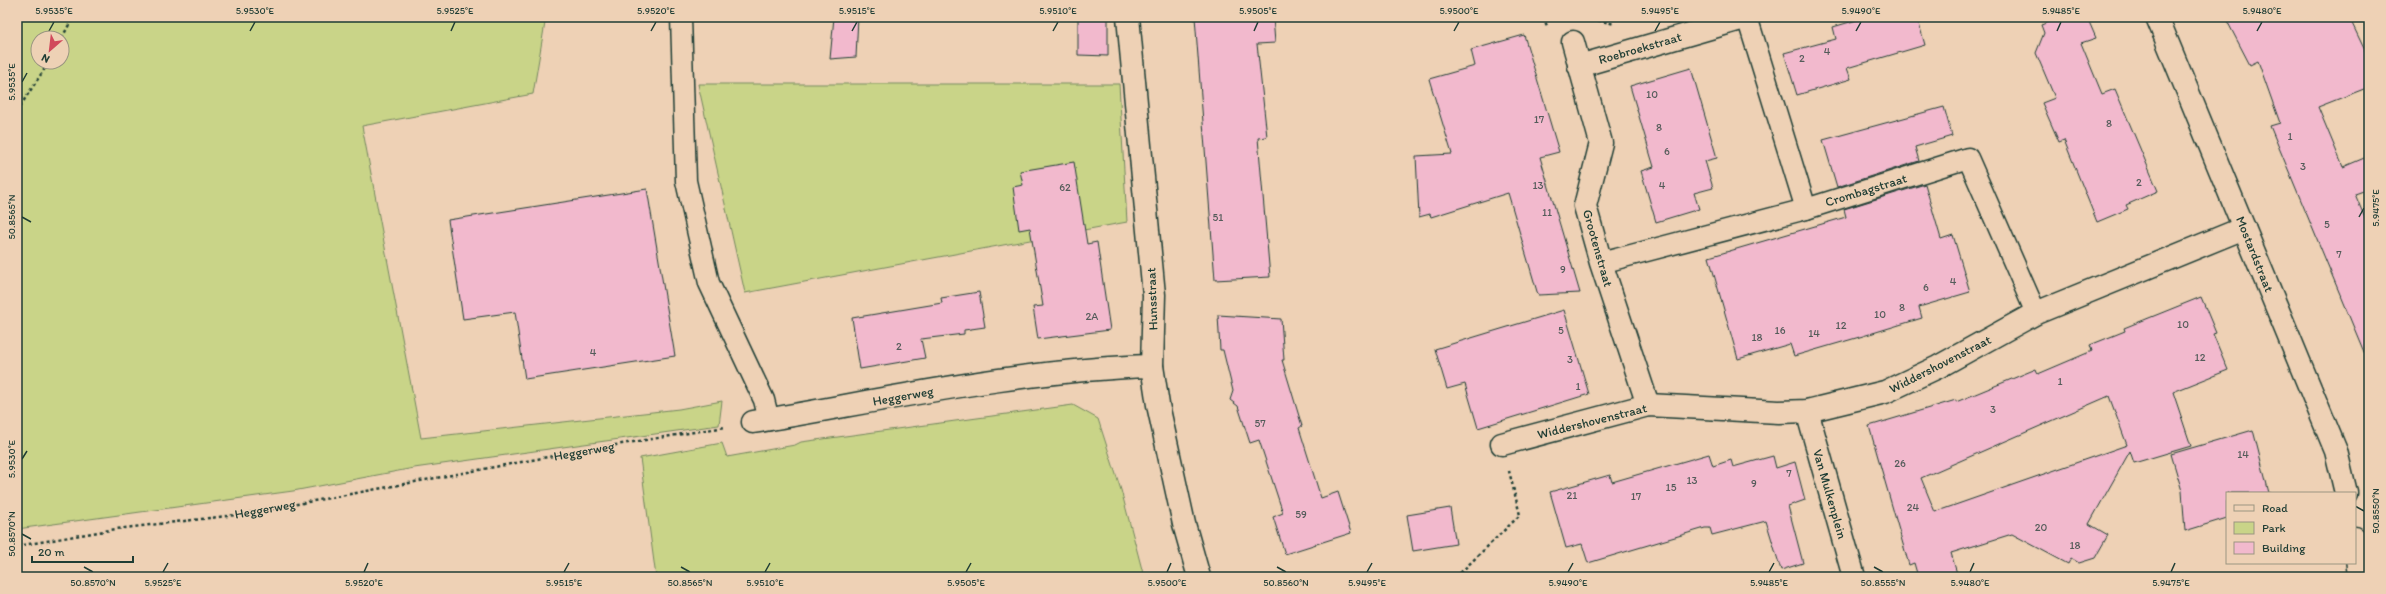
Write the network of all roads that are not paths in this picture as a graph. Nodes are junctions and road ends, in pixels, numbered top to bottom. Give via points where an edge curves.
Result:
1 (681, 17) edge
2 (1128, 17) edge
3 (1747, 17) edge
4 (2157, 17) edge
5 (1573, 42) dead end
6 (1579, 66) junction
7 (1806, 209) junction
8 (2244, 228) junction
9 (1601, 263) junction
10 (2036, 313) junction
11 (1152, 366) junction
12 (1648, 405) junction
13 (1807, 411) junction
14 (761, 421) joint
15 (1502, 444) road end
16 (2346, 492) edge
17 (2356, 548) edge
18 (1198, 577) edge
19 (1854, 577) edge
20 (2359, 577) edge

1 - 14 lane via 686,181 709,283 764,400
2 - 11 street, Hunsstraat via 1154,295
3 - 6 street, Roebroekstraat
3 - 7 lane
4 - 8 street, Mostardstraat
5 - 6 street, Grootenstraat
6 - 9 street, Grootenstraat via 1601,143 1585,206
7 - 9 lane, Crombagstraat
7 - 10 lane, Crombagstraat via 1968,158
8 - 10 street, Widdershovenstraat
8 - 16 street, Mostardstraat via 2336,451
9 - 12 street, Grootenstraat
10 - 13 street, Widdershovenstraat via 1938,367 1885,392
11 - 14 street, Heggerweg via 1104,367 1037,375
11 - 18 street, Hunsstraat via 1158,405
12 - 13 street, Widdershovenstraat via 1780,412
12 - 15 street, Widdershovenstraat
13 - 19 street, Van Mulkenplein
17 - 20 street

